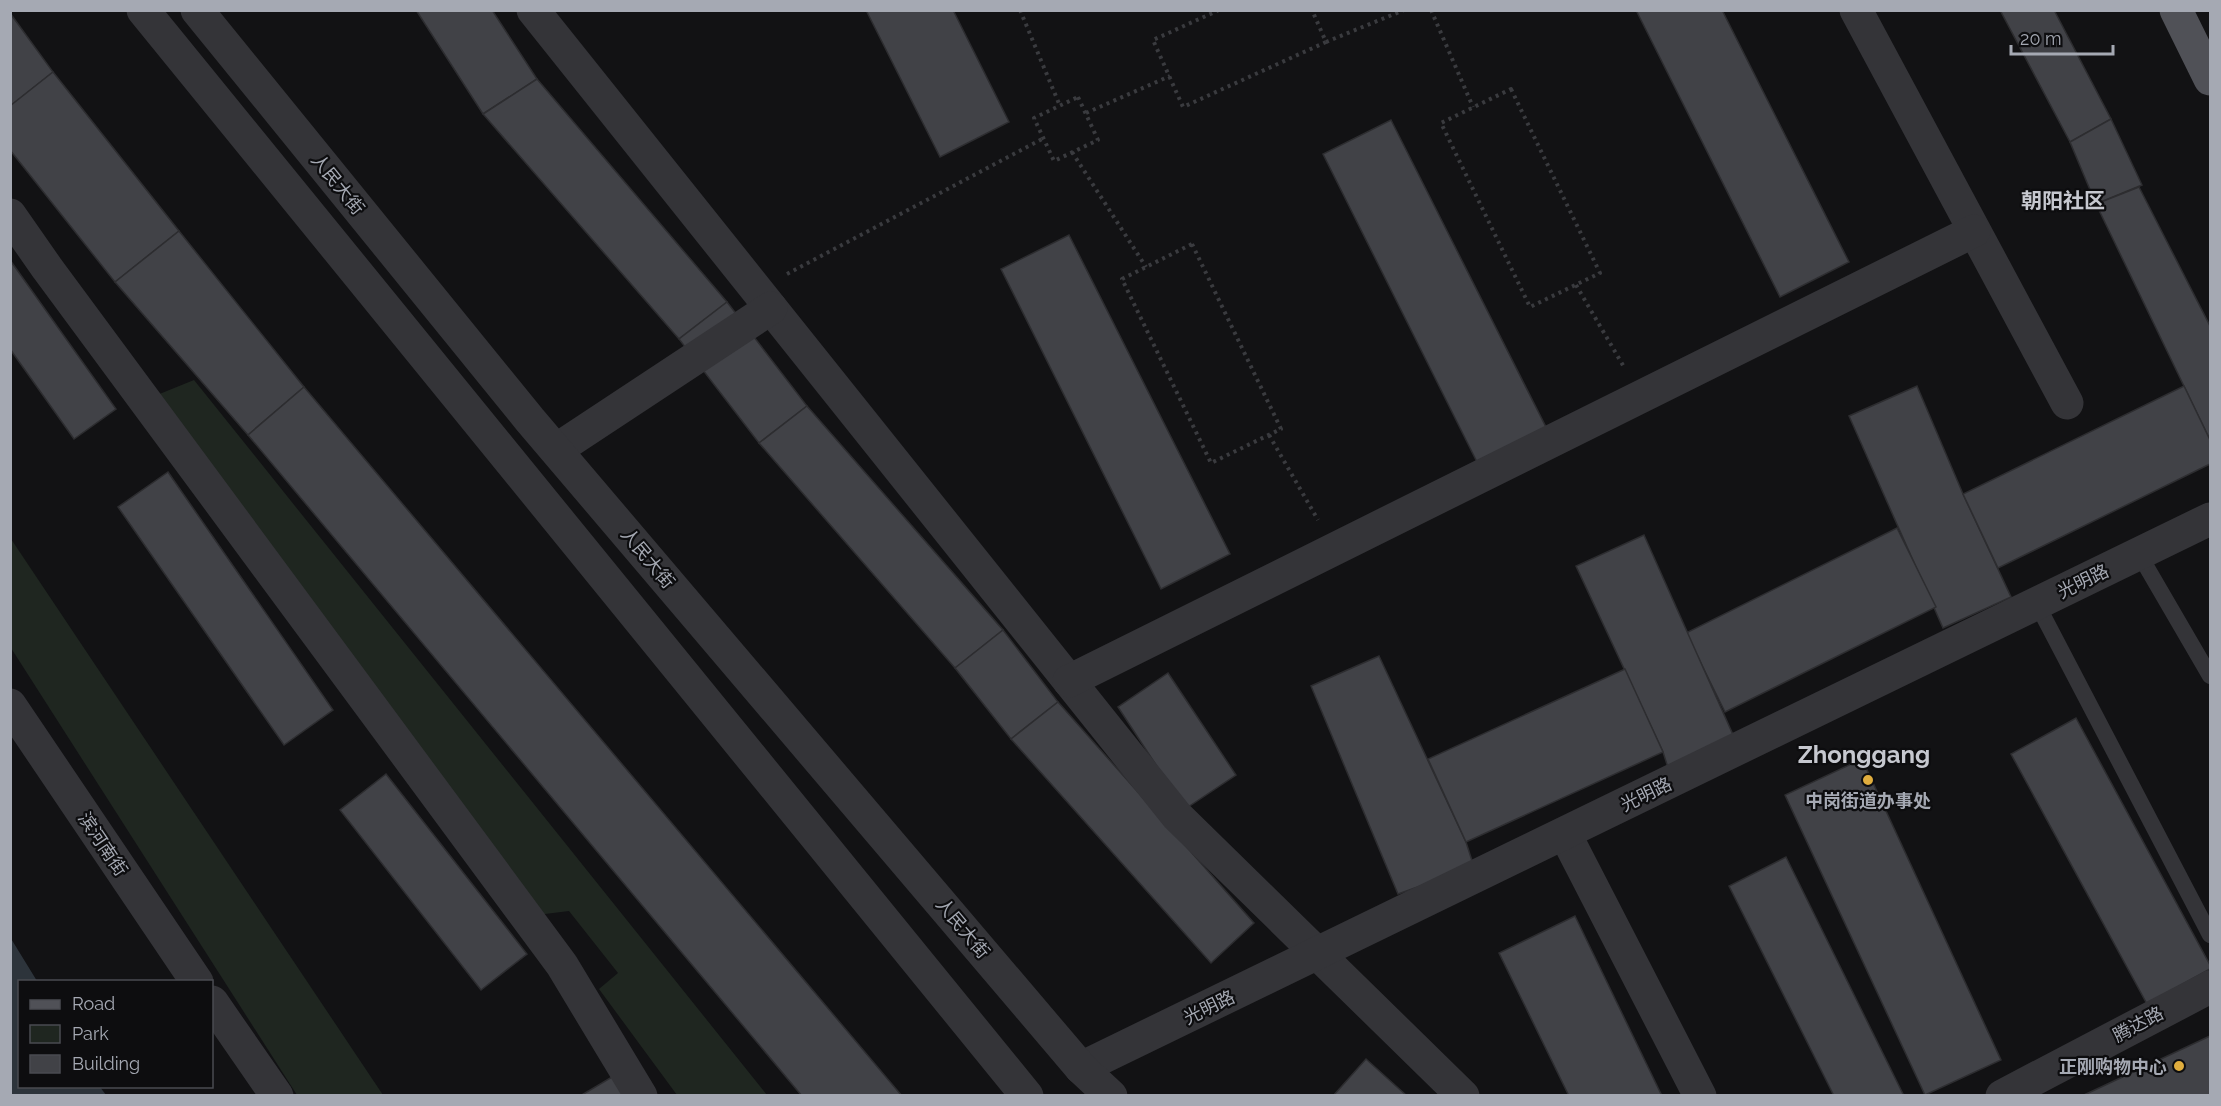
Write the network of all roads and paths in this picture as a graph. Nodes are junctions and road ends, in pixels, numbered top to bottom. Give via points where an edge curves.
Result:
1 (144, 10) edge
2 (197, 10) edge
3 (533, 10) edge
4 (1020, 10) edge
5 (1219, 10) edge
6 (1312, 10) edge
7 (1404, 10) edge
8 (1431, 10) edge
9 (1856, 10) edge
10 (2176, 10) edge
11 (1326, 42) junction
12 (1170, 76) junction
13 (2211, 79) edge
14 (1060, 106) junction
15 (1473, 107) junction
16 (1086, 113) junction
17 (1044, 138) junction
18 (1072, 152) junction
19 (10, 215) edge
20 (1974, 231) junction
21 (1146, 267) junction
22 (1576, 285) junction
23 (764, 299) junction
24 (1641, 397) junction
25 (2067, 403) dead end
26 (1269, 435) junction
27 (556, 450) junction
28 (2211, 519) edge
29 (1335, 549) junction
30 (2139, 554) junction
31 (2037, 604) junction
32 (2211, 676) edge
33 (1069, 681) junction
34 (10, 705) edge
35 (1565, 834) junction
36 (2211, 935) edge
37 (1317, 954) junction
38 (196, 980) edge
39 (2211, 987) edge
40 (213, 1003) edge
41 (1081, 1068) junction
42 (277, 1095) edge
43 (641, 1095) edge
44 (1028, 1095) edge
45 (1111, 1095) edge
46 (1463, 1095) edge
47 (1700, 1095) edge
48 (2002, 1095) edge

1 - 44 street
2 - 27 street, 人民大街
3 - 23 street
4 - 14 path
5 - 12 path via 1153,40
6 - 11 path
7 - 11 path
8 - 15 path
9 - 20 street
10 - 13 main road
11 - 12 path via 1183,107
12 - 16 path
14 - 16 path via 1078,97
14 - 17 path via 1034,118
15 - 22 path via 1511,89 1600,273
15 - 22 path via 1441,123 1530,307
16 - 18 path via 1098,140
17 - 18 path via 1054,161
17 - 23 path
18 - 21 path
19 - 43 street via 562,965
20 - 24 street
20 - 25 street
21 - 26 path via 1192,244 1281,429
21 - 26 path via 1122,279 1211,463
22 - 24 path
23 - 27 street
23 - 33 street
24 - 29 street
26 - 29 path
27 - 41 street, 人民大街
28 - 30 street, 光明路
29 - 33 street
30 - 31 street, 光明路
30 - 32 lane
31 - 35 street, 光明路
31 - 36 lane
33 - 37 street via 1177,816
34 - 38 street, 滨河南街
35 - 37 street, 光明路
35 - 47 street
37 - 41 street, 光明路
37 - 46 street
39 - 48 street, 腾达路
40 - 42 street
41 - 45 street, 人民大街

